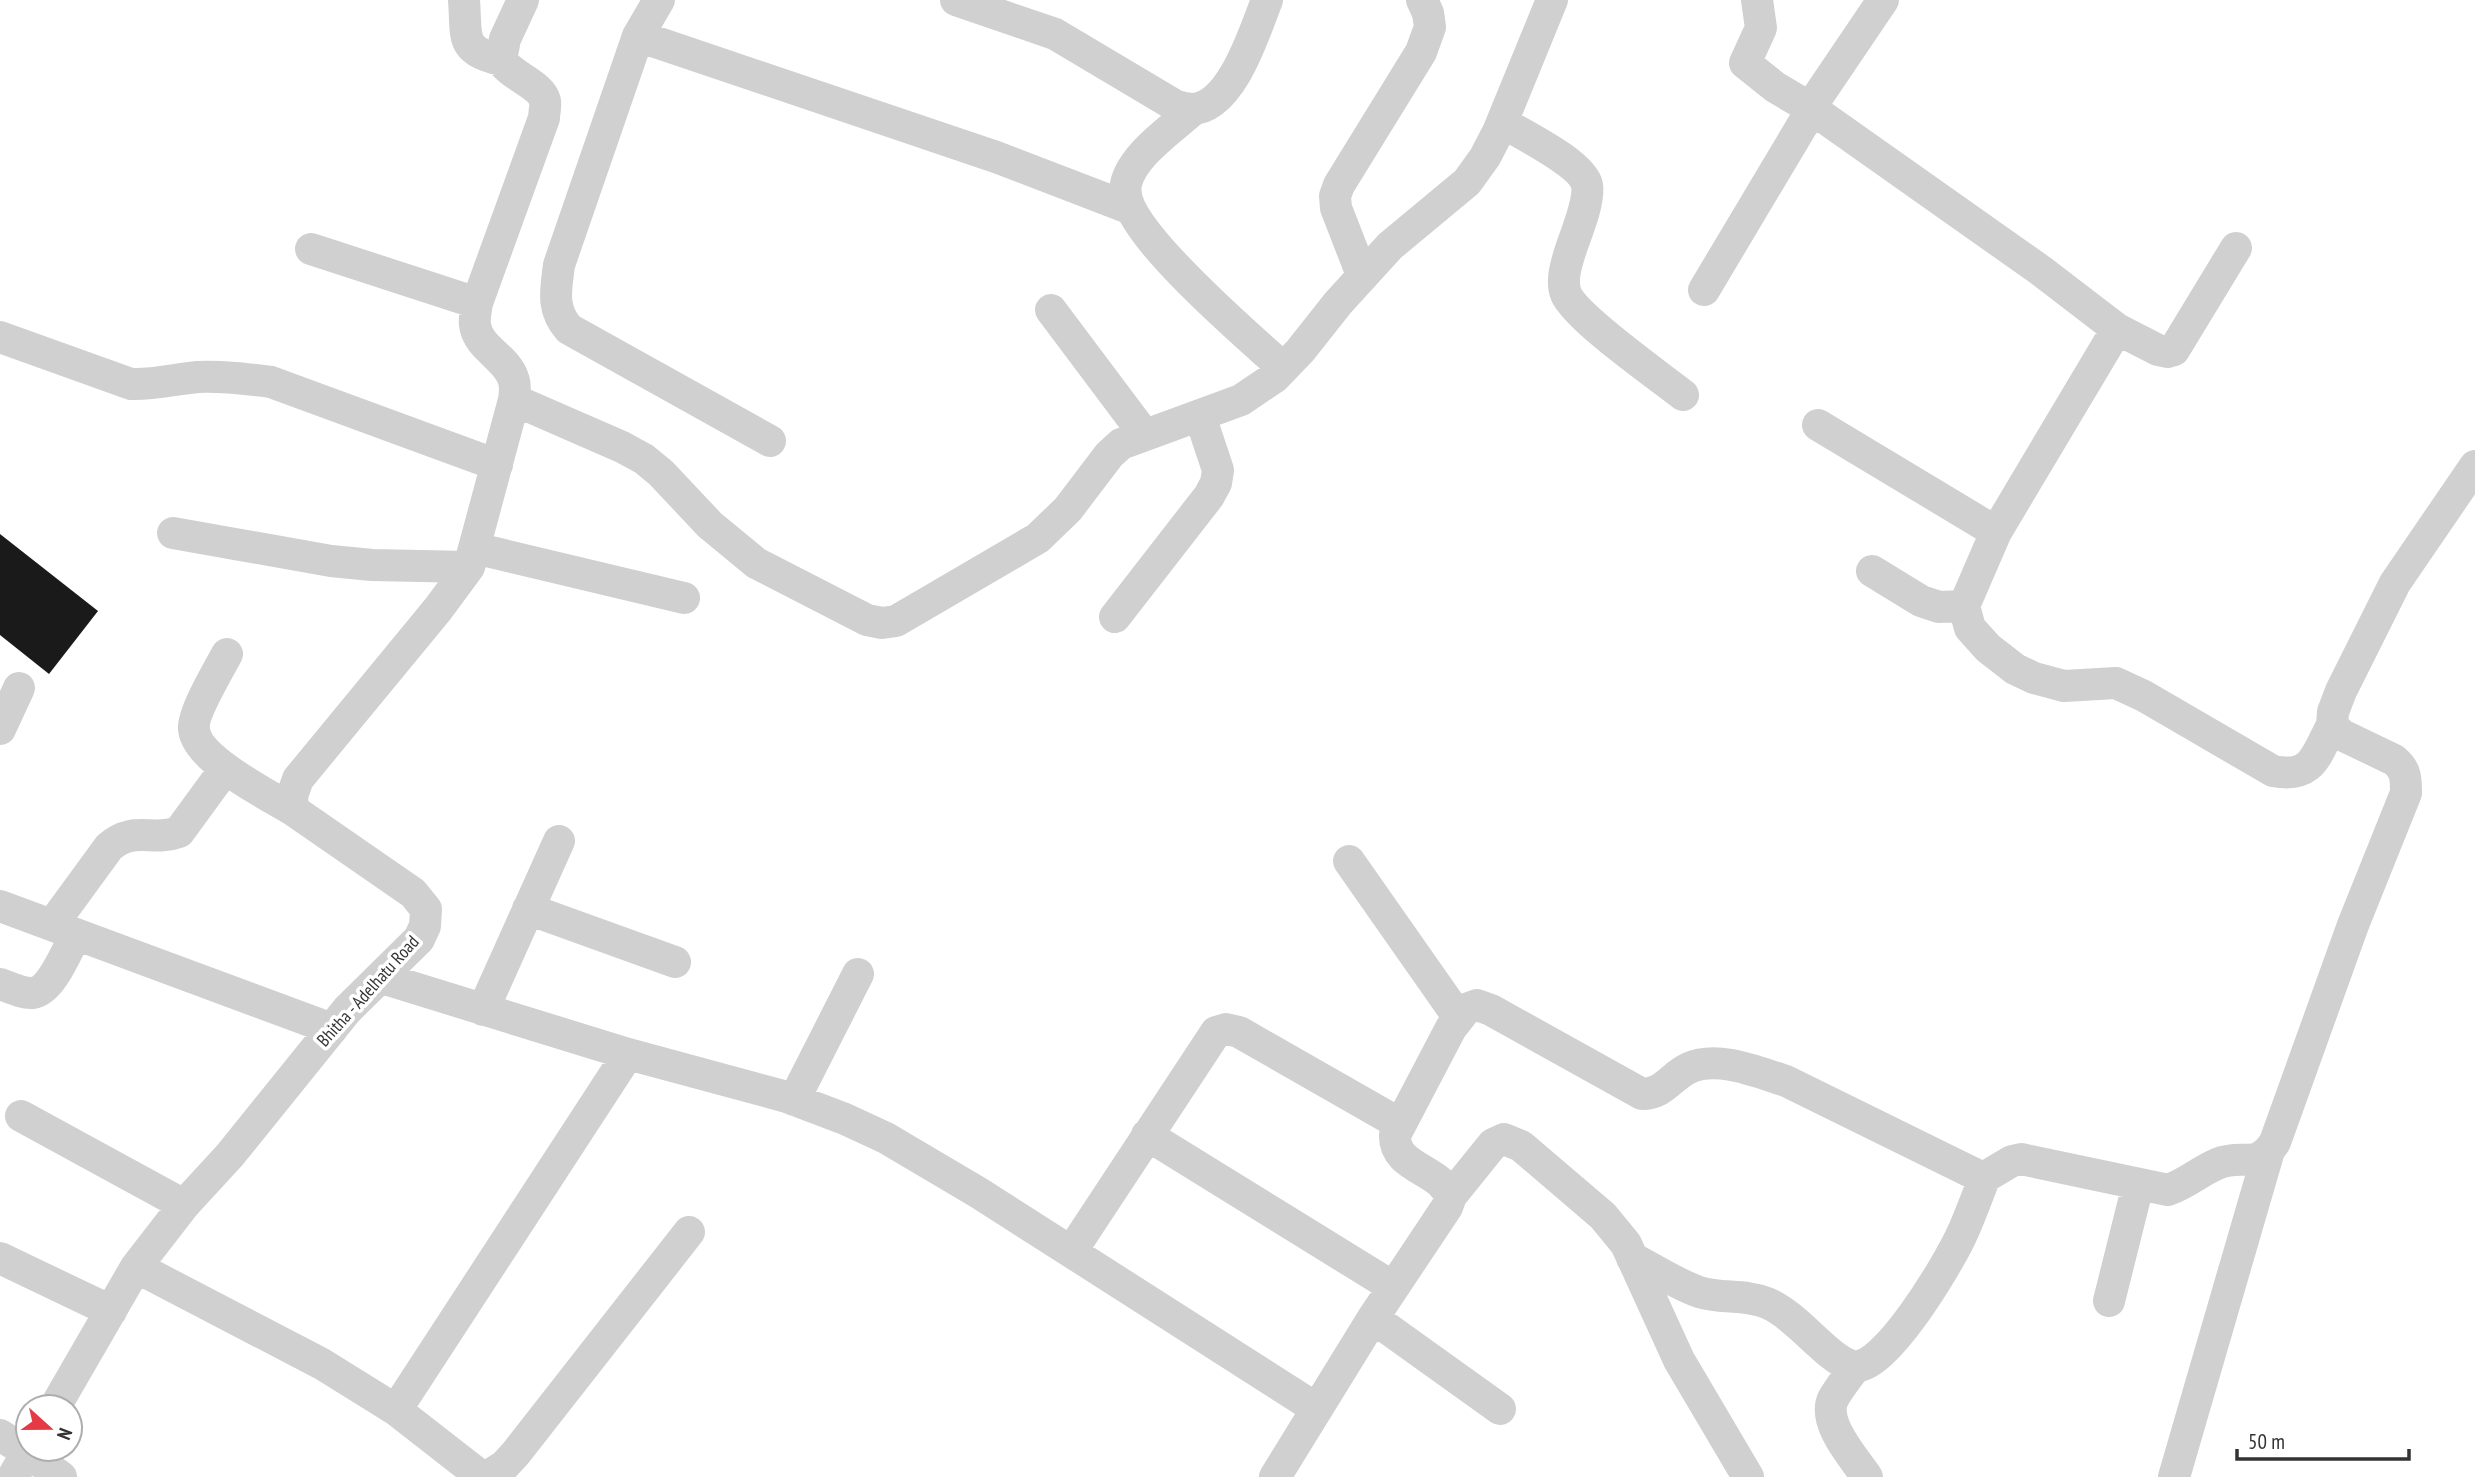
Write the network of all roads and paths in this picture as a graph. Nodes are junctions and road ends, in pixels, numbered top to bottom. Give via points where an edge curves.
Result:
1 (464, 0) edge
2 (523, 0) edge
3 (659, 0) edge
4 (956, 0) edge
5 (1267, 0) edge
6 (1422, 0) edge
7 (1552, 0) edge
8 (1757, 0) edge
9 (1883, 0) edge
10 (638, 36) junction
11 (501, 61) junction
12 (1194, 109) junction
13 (1812, 109) junction
14 (1503, 122) junction
15 (1129, 208) junction
16 (2236, 248) dead end
17 (311, 249) dead end
18 (1362, 275) junction
19 (1704, 290) dead end
20 (477, 303) junction
21 (1051, 310) dead end
22 (2117, 329) junction
23 (0, 337) edge
24 (1283, 368) junction
25 (1683, 395) dead end
26 (514, 400) junction
27 (1200, 416) junction
28 (1818, 425) dead end
29 (1144, 434) junction
30 (770, 441) dead end
31 (497, 465) junction
32 (2473, 474) edge
33 (173, 533) dead end
34 (1996, 533) junction
35 (1872, 571) dead end
36 (458, 579) junction
37 (684, 598) dead end
38 (1964, 606) junction
39 (1115, 617) dead end
40 (227, 654) dead end
41 (19, 688) dead end
42 (2332, 725) junction
43 (0, 729) edge
44 (225, 769) junction
45 (293, 810) junction
46 (559, 841) dead end
47 (1349, 861) dead end
48 (0, 906) edge
49 (528, 909) junction
50 (64, 930) junction
51 (675, 962) dead end
52 (858, 974) dead end
53 (382, 978) junction
54 (0, 984) edge
55 (483, 1010) junction
56 (1459, 1018) junction
57 (332, 1030) junction
58 (628, 1054) junction
59 (794, 1100) junction
60 (21, 1115) dead end
61 (1400, 1124) junction
62 (1147, 1135) junction
63 (2268, 1154) junction
64 (1997, 1170) junction
65 (2138, 1185) junction
66 (1451, 1196) junction
67 (184, 1205) junction
68 (689, 1233) dead end
69 (1071, 1252) junction
70 (0, 1258) edge
71 (1632, 1258) junction
72 (136, 1267) junction
73 (1393, 1287) junction
74 (2109, 1301) dead end
75 (111, 1311) junction
76 (1373, 1318) junction
77 (1855, 1367) junction
78 (63, 1393) edge
79 (1317, 1409) junction
80 (1500, 1409) dead end
81 (397, 1410) junction
82 (0, 1435) edge
83 (14, 1450) edge
84 (31, 1463) edge
85 (61, 1477) edge
86 (485, 1477) edge
87 (1275, 1477) edge
88 (1748, 1477) edge
89 (1867, 1477) edge
90 (2174, 1477) edge

1 - 11 street via 467,39 473,50
2 - 11 street via 505,39
3 - 10 street
4 - 12 street via 1055,34 1176,106
5 - 12 street via 1230,83
6 - 18 street via 1430,27 1421,52 1335,196
7 - 14 street
8 - 13 street via 1761,28 1745,63
9 - 13 street
10 - 15 street via 996,157
10 - 30 street via 559,265 558,317 569,329
11 - 20 street via 507,70 539,89 545,100 544,118
12 - 15 street via 1131,169 1125,186
13 - 19 street
13 - 22 street
14 - 18 street via 1467,182
14 - 25 street via 1566,161 1587,185 1564,277 1566,295 1606,335
15 - 24 street via 1160,252
16 - 22 street via 2174,350 2158,350
17 - 20 street
18 - 24 street
20 - 26 street via 477,333 513,377
21 - 29 street
22 - 34 street
23 - 31 street via 131,384 197,377 257,380
24 - 27 street via 1241,400
26 - 29 street via 644,459 710,525 757,563 867,620 882,623 896,621 1038,538 1068,509 1109,455
26 - 31 street
27 - 29 street
27 - 39 street via 1218,470 1216,483
28 - 34 street
31 - 36 street
32 - 42 street via 2395,583 2341,691
33 - 36 street
34 - 38 street
35 - 38 street via 1921,601 1939,607
36 - 37 street
36 - 45 street via 298,779
38 - 42 street via 1970,628 2015,668 2064,686 2116,683 2273,771 2300,773 2314,760
40 - 44 street via 194,729 199,743
41 - 43 street
42 - 63 street via 2342,735 2400,765 2406,793
44 - 45 street
44 - 50 street via 179,832 118,838
45 - 53 street, Bhitha - Adelhatu Road via 413,893 426,909 419,939
46 - 49 street
47 - 56 street
48 - 50 street
49 - 51 street
49 - 55 street
50 - 54 street via 51,980 44,989 32,993
50 - 57 street
52 - 59 street
53 - 55 street
53 - 57 street, Bhitha - Adelhatu Road
55 - 58 street
56 - 61 street
56 - 64 street via 1477,1005 1491,1010 1642,1094 1655,1094 1689,1068 1706,1063 1760,1073 1786,1081 1973,1173
57 - 67 street, Bhitha - Adelhatu Road
58 - 59 street
58 - 81 street
59 - 69 street via 886,1138
60 - 67 street
61 - 62 street via 1239,1032 1226,1029 1209,1040
61 - 66 street via 1395,1146 1401,1156 1440,1182
62 - 69 street
62 - 73 street
63 - 65 street via 2257,1160 2213,1165 2168,1190
63 - 90 street
64 - 65 street via 2029,1160
64 - 77 street via 1928,1293 1897,1338 1867,1364
65 - 74 street
66 - 71 street via 1493,1144 1510,1140 1602,1216
66 - 73 street via 1441,1220
67 - 72 street, Bhitha - Adelhatu Road
68 - 86 street via 516,1453 505,1466
69 - 79 street
70 - 75 street
71 - 77 street via 1699,1292 1767,1303
71 - 88 street via 1679,1360
72 - 75 street, Bhitha - Adelhatu Road
72 - 81 street via 322,1364
73 - 76 street
75 - 78 street, Bhitha - Adelhatu Road
76 - 79 street
76 - 80 street
77 - 89 street via 1832,1400 1830,1413 1834,1427
79 - 87 street
81 - 86 street
82 - 83 street
84 - 85 street

